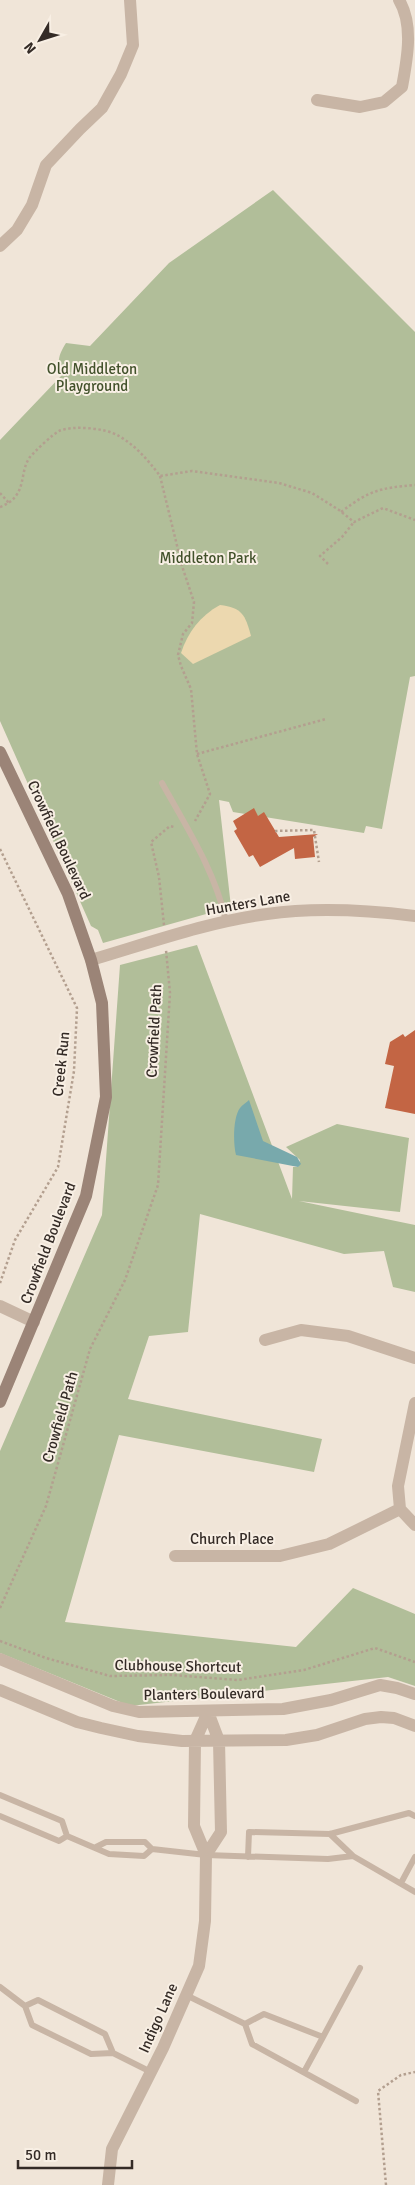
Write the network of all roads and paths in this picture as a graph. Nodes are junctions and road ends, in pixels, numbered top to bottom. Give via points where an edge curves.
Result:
1 (130, 0) edge
2 (399, 0) edge
3 (317, 100) dead end
4 (0, 246) edge
5 (160, 476) junction
6 (415, 485) edge
7 (0, 492) edge
8 (9, 503) junction
9 (0, 507) edge
10 (341, 512) junction
11 (415, 520) edge
12 (354, 522) junction
13 (328, 564) dead end
14 (326, 719) dead end
15 (0, 752) edge
16 (197, 754) junction
17 (162, 784) dead end
18 (188, 829) junction
19 (274, 831) dead end
20 (0, 850) edge
21 (319, 862) dead end
22 (415, 916) edge
23 (226, 921) junction
24 (165, 938) junction
25 (91, 960) junction
26 (0, 1282) edge
27 (0, 1306) edge
28 (34, 1322) junction
29 (265, 1340) dead end
30 (415, 1358) edge
31 (0, 1402) edge
32 (415, 1403) edge
33 (400, 1510) junction
34 (415, 1525) edge
35 (175, 1556) dead end
36 (0, 1608) edge
37 (0, 1641) edge
38 (0, 1659) edge
39 (415, 1662) edge
40 (0, 1690) edge
41 (415, 1694) edge
42 (208, 1712) junction
43 (415, 1726) edge
44 (219, 1740) junction
45 (195, 1741) junction
46 (0, 1795) edge
47 (0, 1816) edge
48 (415, 1816) edge
49 (330, 1834) junction
50 (68, 1836) junction
51 (96, 1847) junction
52 (152, 1849) junction
53 (206, 1855) junction
54 (248, 1856) junction
55 (353, 1856) junction
56 (415, 1857) edge
57 (401, 1883) junction
58 (415, 1892) edge
59 (360, 1968) dead end
60 (0, 1987) edge
61 (186, 1995) junction
62 (25, 2006) junction
63 (245, 2024) junction
64 (323, 2037) junction
65 (112, 2053) junction
66 (151, 2072) junction
67 (304, 2072) junction
68 (415, 2072) edge
69 (356, 2101) dead end
70 (108, 2185) edge
71 (386, 2185) edge

1 - 4 street via 133,45 121,74 102,108 46,165 32,205 17,230
2 - 3 street via 404,8 409,52 402,87 384,102 360,107
5 - 8 path via 143,454 118,435 91,427 59,431 29,458 20,489
5 - 10 path via 192,471 279,483 312,493
5 - 16 path via 194,602 192,622 183,634 178,654 191,689
6 - 10 path via 379,488
7 - 8 path
8 - 9 path
10 - 12 path
11 - 12 path via 382,508
12 - 13 path via 320,556
14 - 16 path
15 - 25 main road, Crowfield Boulevard via 68,894
16 - 18 path via 210,794
17 - 18 lane
18 - 23 lane via 216,882
18 - 24 path, Crowfield Path via 170,826 151,842 159,877
19 - 21 path via 314,830
20 - 26 path, Creek Run via 77,1008 74,1071 58,1167 15,1240
22 - 23 street, Hunters Lane via 367,910 300,910
23 - 24 street, Hunters Lane
24 - 25 street, Hunters Lane
24 - 36 path, Crowfield Path via 170,993 158,1185 125,1280 90,1349 46,1506
25 - 28 main road, Crowfield Boulevard via 102,1003 106,1097 86,1196
27 - 28 street
28 - 31 main road, Crowfield Boulevard
29 - 30 street via 301,1330 348,1336
32 - 33 street via 398,1486
33 - 34 street
33 - 35 street, Church Place via 328,1544 280,1556
37 - 39 path, Clubhouse Shortcut via 110,1676 172,1675 238,1680 304,1670 375,1648
38 - 42 street, Planters Boulevard via 113,1706 139,1712
40 - 45 street via 77,1722 138,1736
41 - 42 street, Planters Boulevard via 380,1685 331,1700 283,1709
42 - 44 street
42 - 45 street, Indigo Lane
43 - 44 street via 381,1717 286,1740
44 - 45 street
44 - 53 street via 221,1832
45 - 53 street, Indigo Lane via 194,1826
46 - 50 lane via 62,1821
47 - 50 lane via 59,1841
48 - 49 lane via 409,1814
49 - 54 lane via 249,1832
49 - 55 lane
50 - 51 lane
51 - 52 lane via 106,1842 145,1842
51 - 52 lane via 109,1854 127,1856 144,1856
52 - 53 lane
53 - 54 lane
53 - 61 street, Indigo Lane via 199,1966
54 - 55 lane via 328,1859
55 - 57 lane
56 - 57 lane
57 - 58 lane
59 - 64 lane
60 - 62 lane
61 - 63 lane
61 - 66 street, Indigo Lane
62 - 65 lane via 32,2025 91,2054
62 - 65 lane via 38,2000 105,2034
63 - 64 lane via 264,2014
63 - 67 lane via 252,2044
64 - 67 lane
65 - 66 lane
66 - 70 street, Indigo Lane via 112,2149
67 - 69 lane
68 - 71 path via 400,2075 378,2091

